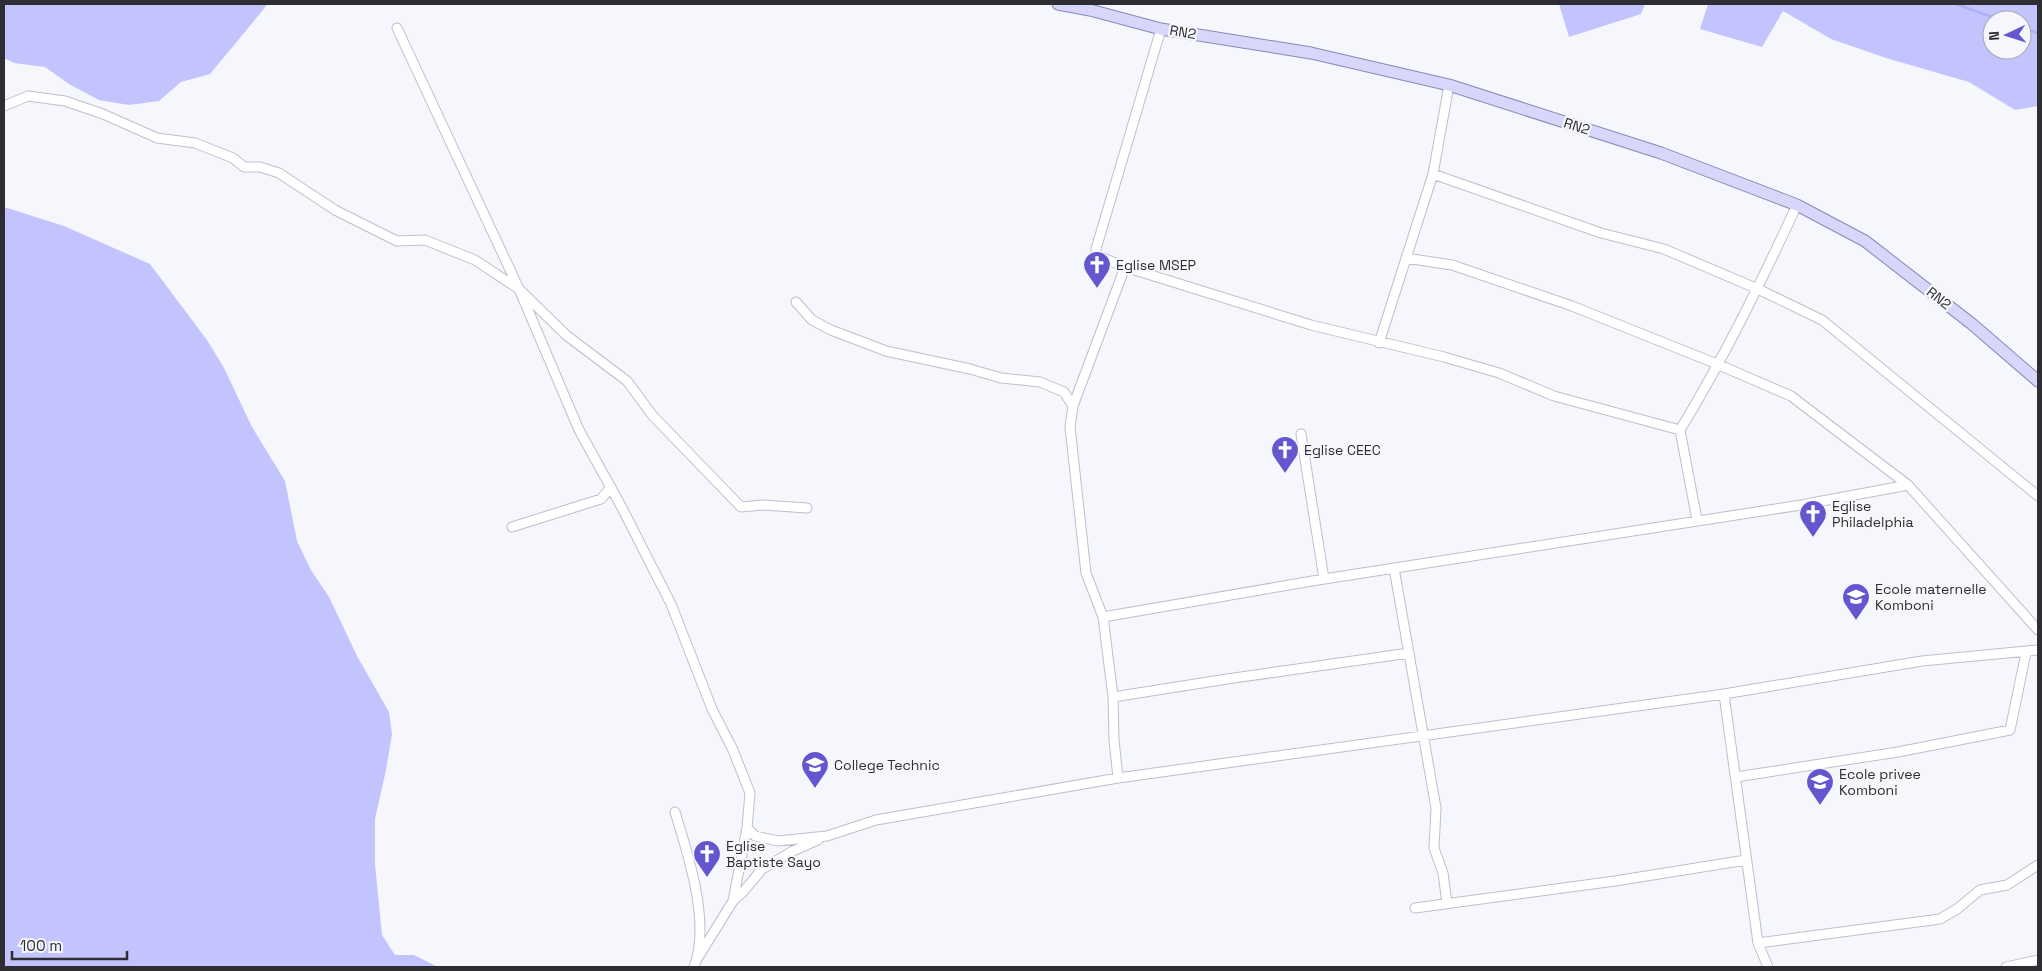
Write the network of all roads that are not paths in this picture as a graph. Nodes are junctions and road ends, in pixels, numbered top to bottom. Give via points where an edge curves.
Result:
1 (1058, 4) edge
2 (397, 28) dead end
3 (1161, 28) junction
4 (1449, 85) junction
5 (4, 106) edge
6 (1433, 174) junction
7 (1798, 205) junction
8 (1406, 258) junction
9 (1125, 267) junction
10 (519, 289) junction
11 (1758, 289) junction
12 (796, 302) dead end
13 (1379, 343) junction
14 (1717, 364) junction
15 (2038, 381) edge
16 (1073, 406) junction
17 (1680, 430) junction
18 (1301, 434) dead end
19 (1908, 485) junction
20 (611, 487) junction
21 (2038, 496) edge
22 (807, 508) dead end
23 (1697, 520) junction
24 (512, 526) dead end
25 (1394, 568) junction
26 (1324, 579) junction
27 (1103, 617) junction
28 (2038, 630) edge
29 (2038, 650) edge
30 (2026, 652) junction
31 (1409, 653) junction
32 (1724, 694) junction
33 (1113, 697) junction
34 (1423, 734) junction
35 (1736, 777) junction
36 (1118, 778) junction
37 (675, 812) dead end
38 (748, 828) junction
39 (827, 836) junction
40 (1746, 860) junction
41 (2038, 865) edge
42 (733, 901) junction
43 (1447, 904) junction
44 (1415, 908) dead end
45 (1758, 943) junction
46 (696, 963) edge
47 (2035, 963) edge
48 (1768, 967) edge
49 (2006, 967) edge

1 - 3 main road, RN2
2 - 10 street
3 - 4 main road, RN2 via 1311,53
3 - 9 street via 1096,249 1096,254
4 - 6 street
4 - 7 main road, RN2 via 1661,153
5 - 10 street via 28,96 65,101 157,138 195,143 233,158 244,167 260,167 279,173 335,210 397,241 425,240 475,260
6 - 8 street
6 - 11 street via 1601,233 1664,249
7 - 11 street
7 - 15 main road, RN2 via 1866,241 1972,324
8 - 13 street
8 - 14 street via 1452,265 1554,300
9 - 13 street
9 - 16 street
10 - 20 street via 579,430
10 - 22 street via 566,334 627,381 653,416 741,507
11 - 14 street
11 - 21 street via 1822,320
12 - 16 street via 812,320 886,351 970,368 1001,378 1040,382 1064,392
13 - 17 street via 1499,373 1554,396
14 - 17 street
14 - 19 street via 1791,396
16 - 27 street via 1070,427 1086,573
17 - 23 street
18 - 26 street
19 - 23 street
19 - 28 street
20 - 24 street via 601,499
20 - 38 street via 671,604 712,709 733,750 750,794
23 - 25 street
25 - 26 street
25 - 31 street
26 - 27 street
27 - 33 street
29 - 30 street
30 - 32 street via 1922,661
30 - 35 street via 2010,730 1898,752
31 - 33 street
31 - 34 street
32 - 34 street
32 - 35 street
33 - 36 street
34 - 36 street
34 - 43 street via 1436,808 1434,848 1443,873
35 - 40 street
36 - 39 street via 876,820
37 - 46 street via 691,866 700,922
38 - 39 street via 755,836 778,841
38 - 42 street
39 - 42 street via 762,869
40 - 43 street
40 - 45 street
41 - 45 street via 2007,885 1980,890 1940,919
42 - 46 street
43 - 44 street
45 - 48 street
47 - 49 street

